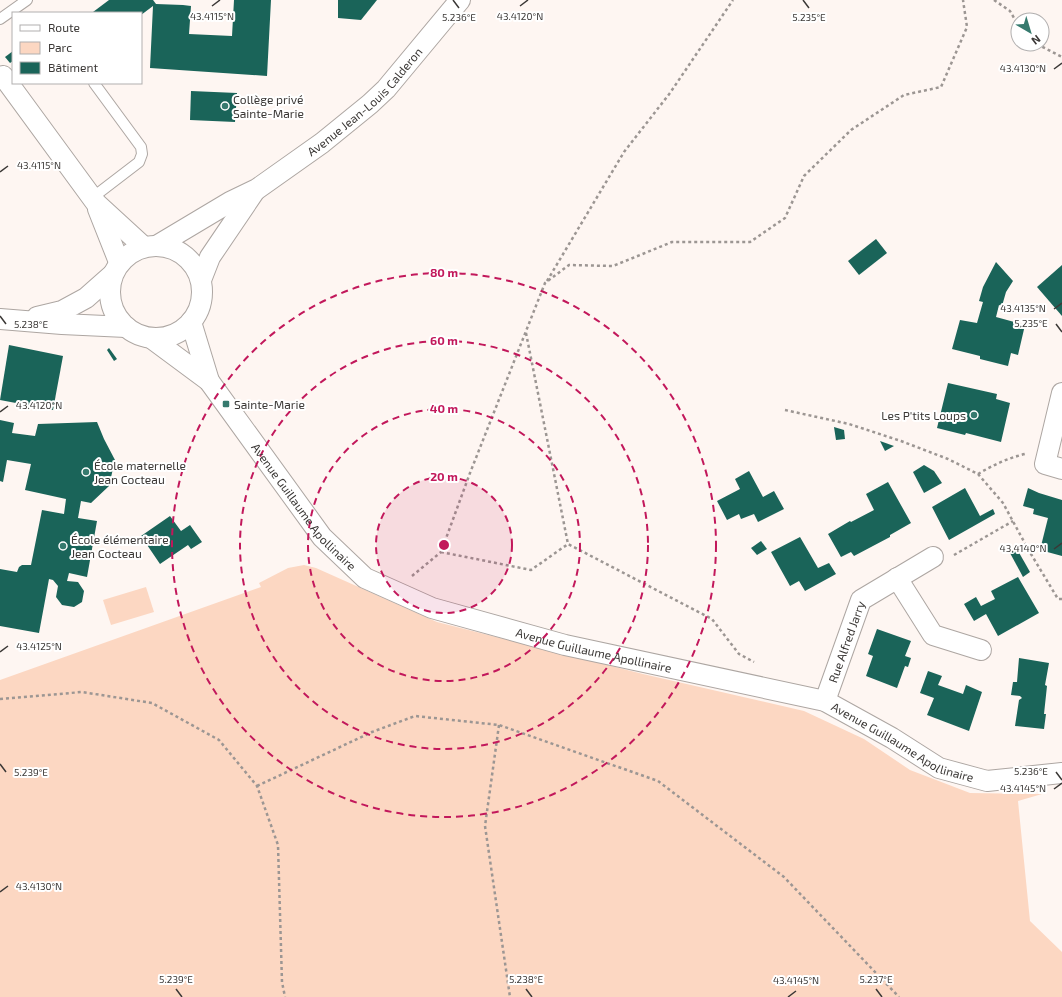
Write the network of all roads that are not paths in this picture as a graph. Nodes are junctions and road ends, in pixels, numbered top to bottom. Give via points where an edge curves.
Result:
1 (27, 0) edge
2 (460, 0) edge
3 (0, 19) edge
4 (2, 74) edge
5 (95, 84) edge
6 (256, 189) junction
7 (94, 201) junction
8 (151, 246) junction
9 (116, 269) junction
10 (201, 280) junction
11 (10, 320) edge
12 (190, 322) junction
13 (126, 328) junction
14 (151, 338) junction
15 (208, 381) junction
16 (1062, 393) edge
17 (1052, 460) edge
18 (933, 557) road end
19 (898, 578) junction
20 (981, 650) dead end
21 (825, 701) junction
22 (1062, 774) edge

1 - 3 lane
2 - 6 street, Avenue Jean-Louis Calderon via 395,79 370,104 322,143
4 - 7 street
5 - 7 lane via 141,147 142,154 139,162
6 - 8 street, Avenue Jean-Louis Calderon
6 - 10 street, Avenue Jean-Louis Calderon via 210,257
7 - 8 street
7 - 9 street
8 - 9 street, Avenue Jean-Louis Calderon via 130,253
8 - 10 street, Avenue Jean-Louis Calderon via 172,248 185,255
9 - 11 street, Avenue Jean-Louis Calderon via 86,298 62,311
9 - 13 street, Avenue Jean-Louis Calderon via 109,289 111,304 116,317
10 - 12 street, Avenue Jean-Louis Calderon via 199,310
11 - 13 street, Avenue Jean-Louis Calderon
12 - 14 street, Avenue Jean-Louis Calderon via 179,332 166,337
12 - 15 street, Avenue Guillaume Apollinaire
13 - 14 street, Avenue Jean-Louis Calderon via 138,335
14 - 15 street, Avenue Guillaume Apollinaire
15 - 21 street, Avenue Guillaume Apollinaire via 322,537 365,578 432,608 565,645
16 - 17 street
18 - 19 street, Rue Alfred Jarry
19 - 20 street via 933,635
19 - 21 street, Rue Alfred Jarry via 861,600
21 - 22 street, Avenue Guillaume Apollinaire via 892,738 939,768 987,781

